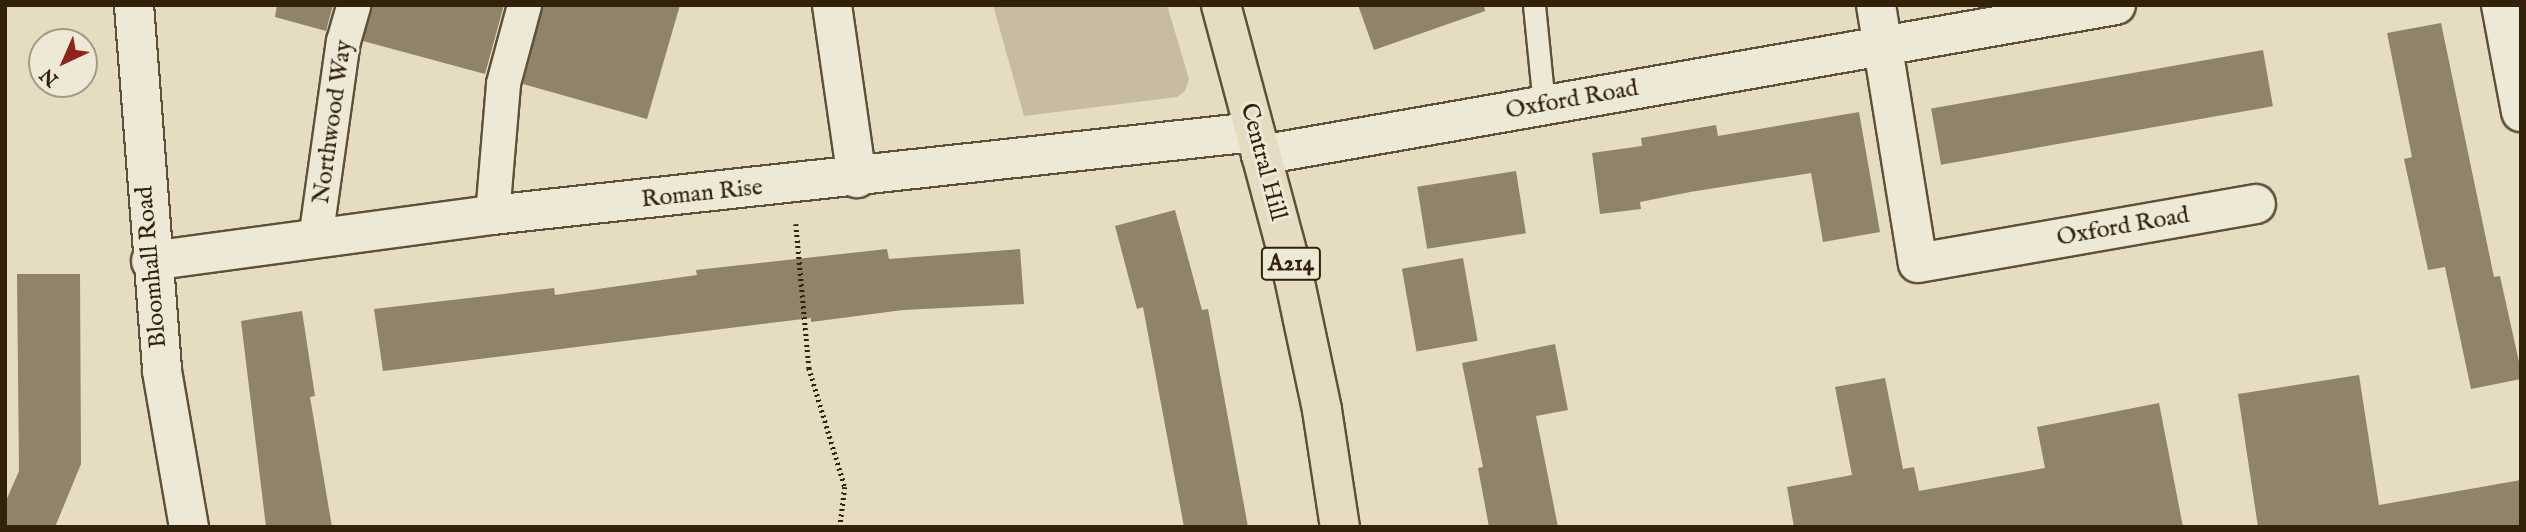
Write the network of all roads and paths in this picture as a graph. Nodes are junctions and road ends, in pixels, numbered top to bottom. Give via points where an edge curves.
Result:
1 (134, 5) edge
2 (353, 5) edge
3 (524, 5) edge
4 (832, 5) edge
5 (1221, 5) edge
6 (1534, 5) edge
7 (1876, 5) edge
8 (2116, 5) edge
9 (2501, 5) edge
10 (1883, 45) junction
11 (1544, 105) junction
12 (2521, 112) edge
13 (1258, 144) junction
14 (857, 178) junction
15 (793, 185) junction
16 (2256, 204) dead end
17 (492, 215) junction
18 (315, 239) junction
19 (151, 261) junction
20 (189, 527) edge
21 (840, 527) edge
22 (1340, 527) edge

1 - 19 street, Bloomhall Road
2 - 18 street, Northwood Way via 343,41
3 - 17 street via 503,83
4 - 14 street
5 - 13 main road, Central Hill / A214
6 - 11 lane
7 - 10 street
8 - 10 street, Oxford Road
9 - 12 street
10 - 11 street, Oxford Road
10 - 16 street, Oxford Road via 1918,262
11 - 13 street, Oxford Road
13 - 14 street, Roman Rise
13 - 22 main road, Central Hill / A214 via 1296,287
14 - 15 street, Roman Rise
15 - 17 street, Roman Rise
15 - 21 path via 809,368 845,487
17 - 18 street, Roman Rise
18 - 19 street, Roman Rise
19 - 20 street, Bloomhall Road via 162,371

